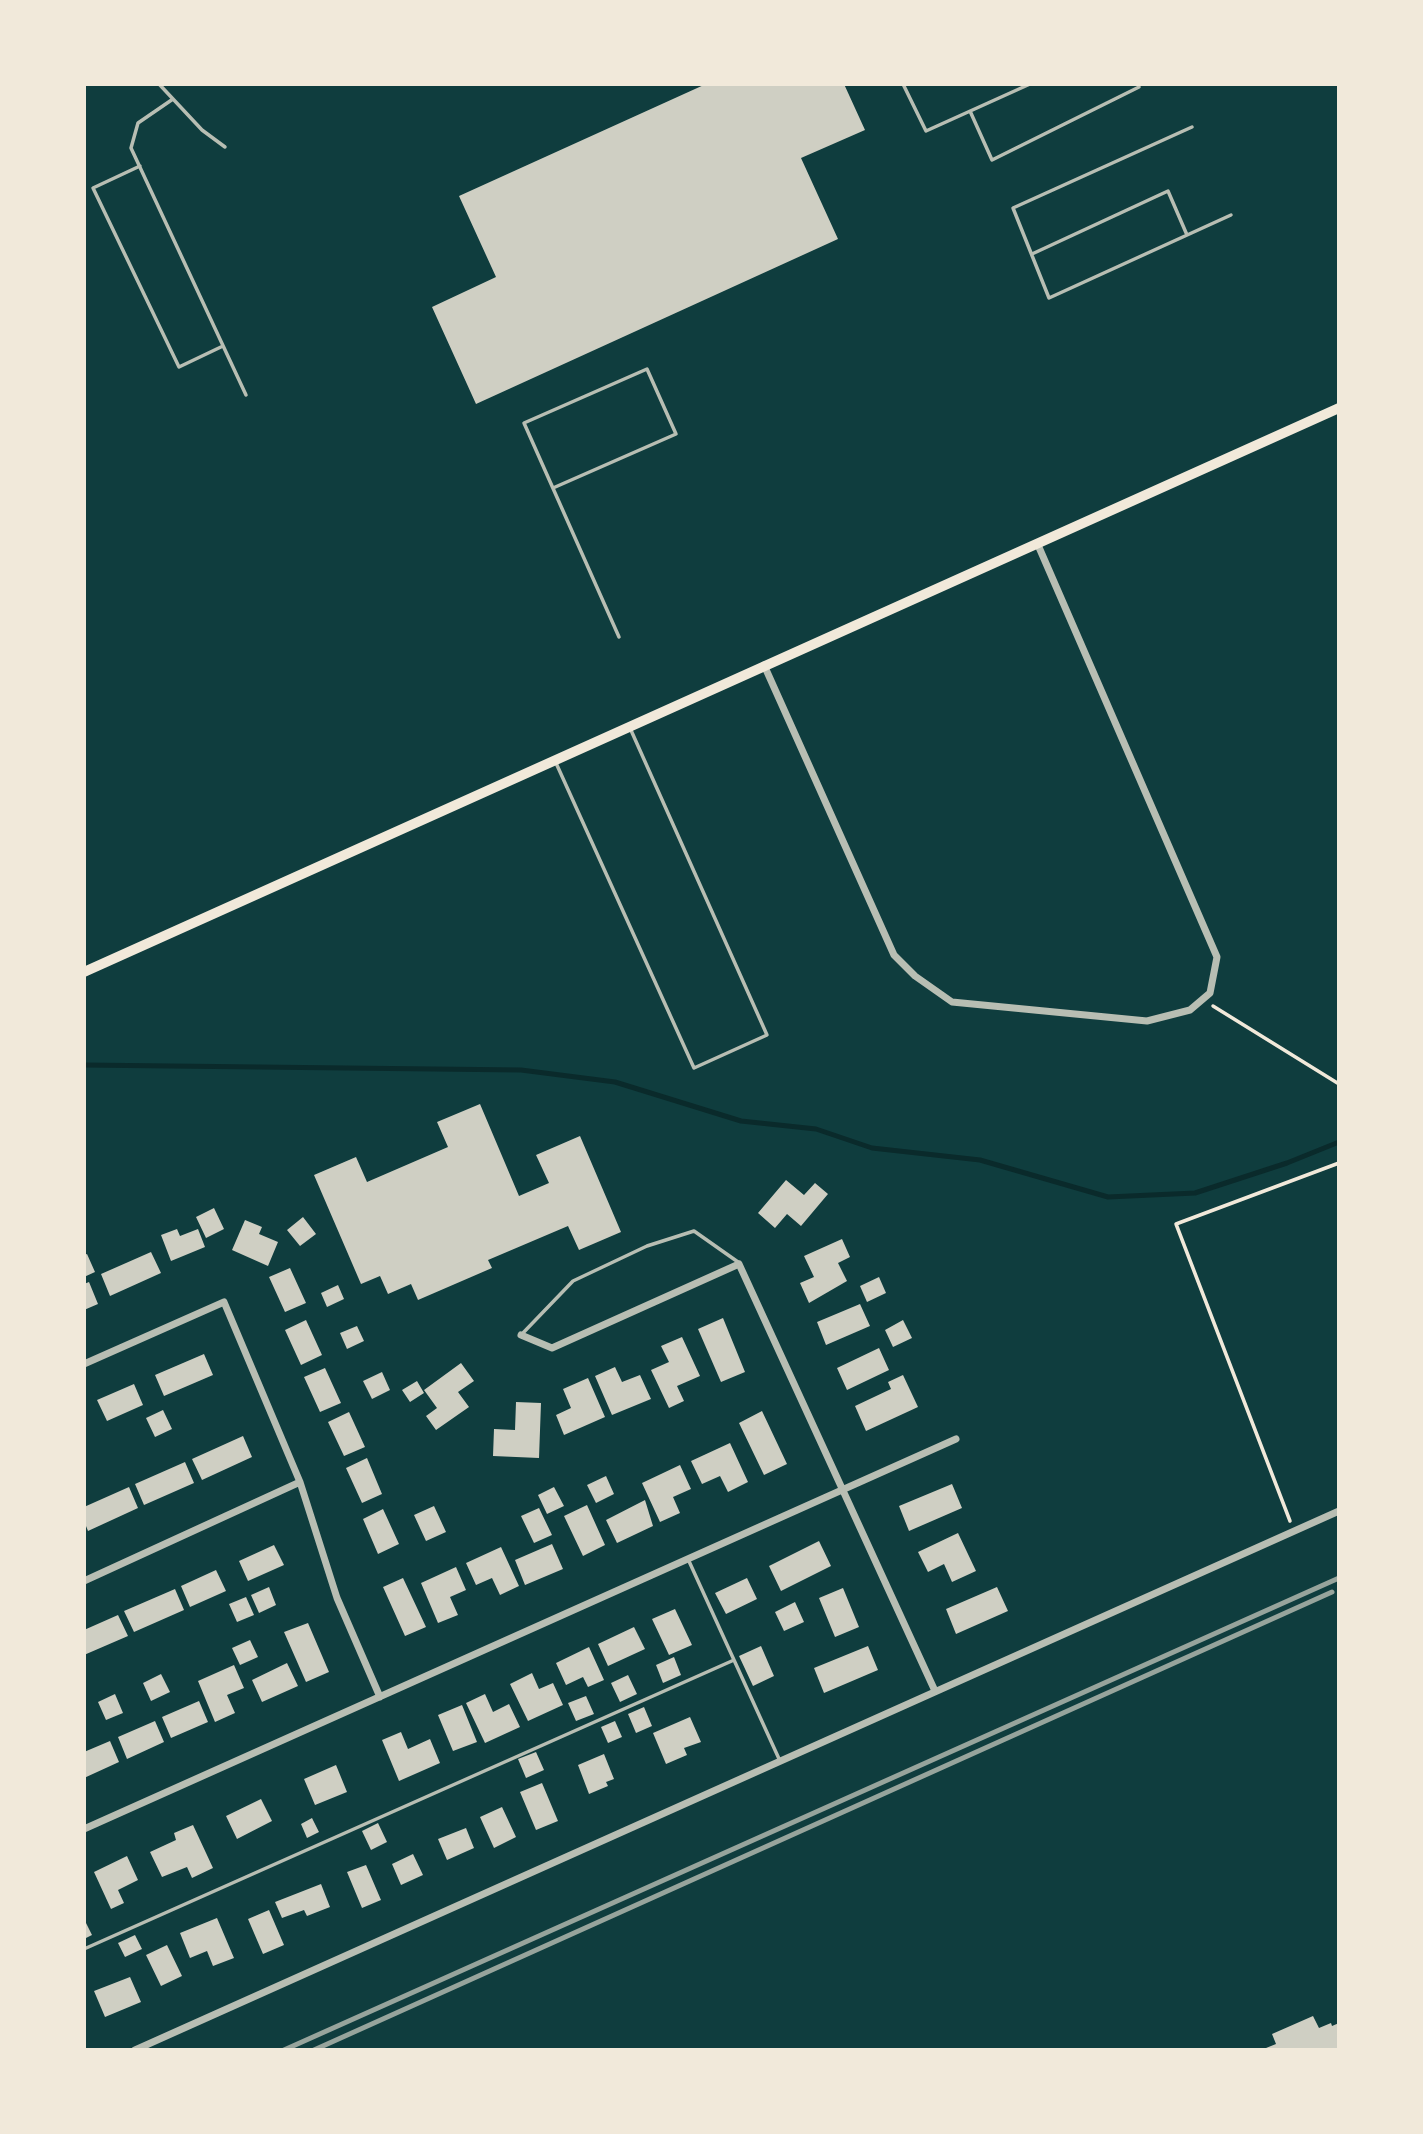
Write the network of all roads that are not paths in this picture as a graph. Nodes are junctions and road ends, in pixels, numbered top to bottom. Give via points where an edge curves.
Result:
1 (159, 84) edge
2 (904, 84) edge
3 (1030, 84) edge
4 (1138, 84) edge
5 (173, 99) junction
6 (970, 111) junction
7 (1192, 127) dead end
8 (225, 148) dead end
9 (140, 166) junction
10 (1231, 215) dead end
11 (1187, 235) junction
12 (1032, 254) junction
13 (224, 346) junction
14 (246, 395) dead end
15 (1339, 408) edge
16 (553, 488) junction
17 (1038, 545) junction
18 (619, 637) dead end
19 (764, 665) junction
20 (629, 726) junction
21 (555, 760) junction
22 (84, 972) edge
23 (739, 1264) junction
24 (521, 1335) joint
25 (84, 1364) edge
26 (956, 1439) dead end
27 (300, 1482) junction
28 (842, 1490) junction
29 (1339, 1511) edge
30 (688, 1559) junction
31 (84, 1581) edge
32 (734, 1660) junction
33 (936, 1691) junction
34 (380, 1697) junction
35 (779, 1761) junction
36 (84, 1829) edge
37 (84, 1950) edge
38 (135, 2050) edge

1 - 5 lane
2 - 6 lane via 926,131
3 - 6 lane
4 - 6 lane via 992,160
5 - 8 lane
5 - 9 lane via 138,123 131,148
7 - 12 lane via 1013,208
9 - 13 lane
9 - 13 lane via 93,188 179,367
10 - 11 lane
11 - 12 lane via 1168,191
11 - 12 lane via 1049,298
13 - 14 lane
15 - 17 main road
16 - 16 lane via 524,423 647,369 676,434
16 - 18 lane
17 - 19 main road
17 - 19 street via 1217,957 1210,993 1190,1010 1147,1021 952,1002 915,976 894,955
19 - 20 main road
20 - 21 main road
20 - 21 lane via 767,1035 694,1068
21 - 22 main road
23 - 24 street via 552,1348
23 - 24 lane via 694,1231 647,1246 573,1281
23 - 28 street
25 - 27 street via 224,1302
26 - 28 street
27 - 31 street
27 - 34 street via 337,1598
28 - 30 street
28 - 33 street
29 - 33 street
30 - 32 lane
30 - 34 street
32 - 35 lane
32 - 37 lane
33 - 35 street
34 - 36 street
35 - 38 street

